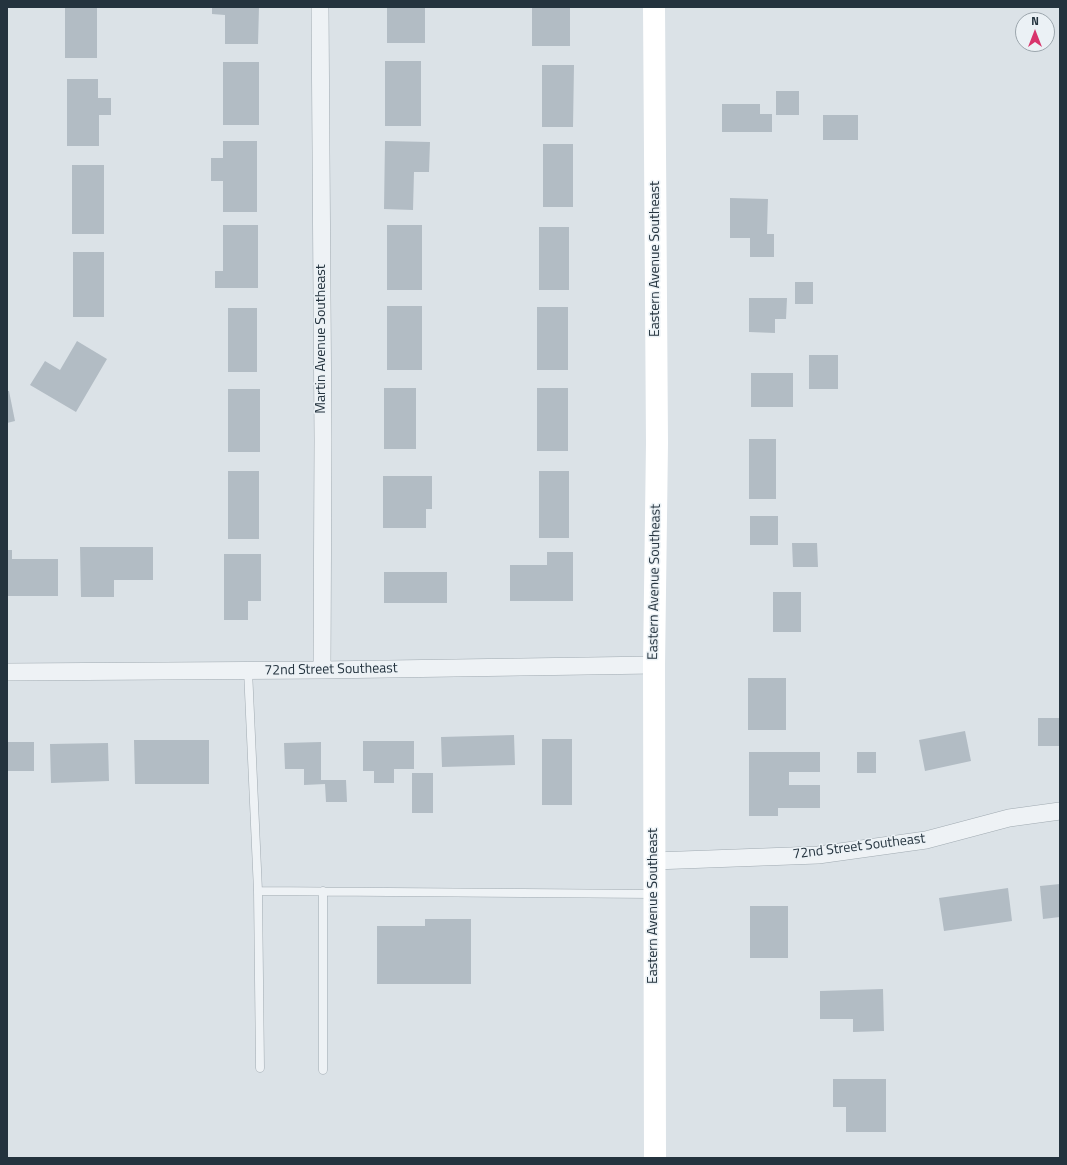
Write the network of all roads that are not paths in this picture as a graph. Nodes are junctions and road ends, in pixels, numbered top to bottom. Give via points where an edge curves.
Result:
1 (320, 7) edge
2 (654, 7) edge
3 (654, 665) junction
4 (248, 670) junction
5 (322, 670) junction
6 (7, 672) edge
7 (1060, 812) edge
8 (654, 861) junction
9 (258, 891) junction
10 (322, 891) junction
11 (654, 894) junction
12 (260, 1068) dead end
13 (322, 1070) dead end
14 (655, 1158) edge

1 - 5 street, Martin Avenue Southeast
2 - 3 street, Eastern Avenue Southeast via 657,443
3 - 5 street, 72nd Street Southeast
3 - 8 street, Eastern Avenue Southeast
4 - 5 street, 72nd Street Southeast
4 - 6 street, 72nd Street Southeast
4 - 9 lane
7 - 8 street, 72nd Street Southeast via 1009,818 926,840 818,855
8 - 11 street, Eastern Avenue Southeast
9 - 10 lane
9 - 12 lane
10 - 11 lane
10 - 13 lane
11 - 14 street, Eastern Avenue Southeast

